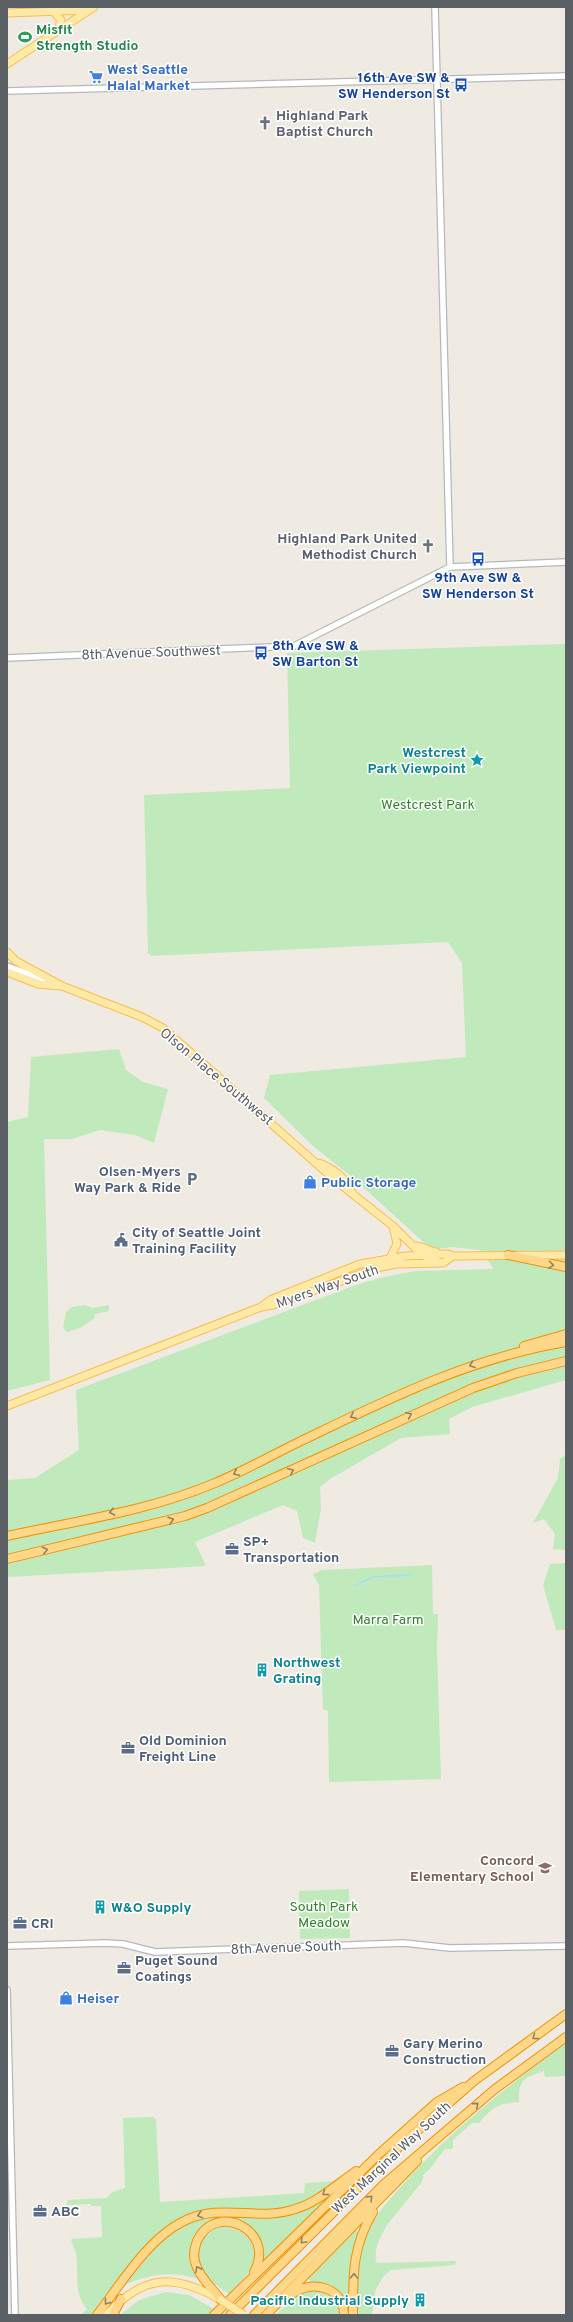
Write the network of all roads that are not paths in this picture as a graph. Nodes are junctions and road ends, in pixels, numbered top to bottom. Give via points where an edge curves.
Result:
1 (435, 7) edge
2 (91, 9) edge
3 (53, 11) junction
4 (7, 13) edge
5 (58, 30) junction
6 (7, 64) edge
7 (566, 76) edge
8 (438, 79) junction
9 (7, 91) edge
10 (566, 562) edge
11 (450, 567) junction
12 (7, 658) edge
13 (7, 952) edge
14 (7, 971) edge
15 (62, 986) junction
16 (393, 1226) junction
17 (414, 1246) junction
18 (420, 1255) junction
19 (450, 1255) junction
20 (508, 1255) junction
21 (566, 1255) edge
22 (390, 1258) junction
23 (443, 1263) junction
24 (398, 1264) junction
25 (566, 1267) edge
26 (261, 1307) junction
27 (566, 1334) edge
28 (566, 1342) edge
29 (509, 1353) junction
30 (563, 1362) edge
31 (7, 1406) edge
32 (7, 1536) edge
33 (7, 1559) edge
34 (7, 1946) edge
35 (566, 1946) edge
36 (7, 1990) edge
37 (566, 2014) edge
38 (566, 2037) edge
39 (474, 2081) junction
40 (446, 2130) junction
41 (379, 2154) junction
42 (381, 2200) junction
43 (246, 2283) junction
44 (121, 2300) junction
45 (221, 2300) junction
46 (269, 2312) edge
47 (15, 2315) edge
48 (97, 2315) edge
49 (106, 2315) edge
50 (113, 2315) edge
51 (214, 2315) edge
52 (230, 2315) edge
53 (244, 2315) edge
54 (254, 2315) edge
55 (344, 2315) edge
56 (353, 2315) edge

1 - 8 street
2 - 3 main road
2 - 5 main road
3 - 4 main road
3 - 5 main road via 61,20
5 - 6 main road
7 - 8 street
8 - 9 street
8 - 11 street
10 - 11 street
11 - 12 street, 8th Avenue Southwest via 294,646
13 - 15 main road, Olson Place Southwest via 16,961
14 - 15 main road, Olson Place Southwest via 38,984
15 - 16 main road, Olson Place Southwest via 142,1017 163,1028 318,1163 339,1174 349,1184 352,1192
16 - 17 main road, Olson Place Southwest
16 - 22 main road via 397,1244
17 - 18 main road, Olson Place Southwest
17 - 19 main road, Olson Place Southwest
18 - 19 main road, Myers Way South
18 - 22 main road, Myers Way South
18 - 23 main road, Olson Place Southwest
18 - 24 main road via 400,1261
19 - 20 main road
19 - 23 main road
20 - 21 main road
20 -> 25 highway
22 - 26 main road, Myers Way South via 338,1272 270,1300
23 - 24 main road, Myers Way South
24 - 26 main road, Myers Way South via 354,1274 273,1305
26 - 31 main road, Myers Way South
27 - 29 highway via 534,1342
28 - 29 highway
29 -> 32 highway via 418,1386 213,1484 148,1505
33 -> 30 highway via 185,1516 473,1388 517,1373
34 - 35 street, 8th Avenue South via 106,1943 123,1944 155,1952 404,1943 450,1948
36 - 47 street
37 -> 39 highway, West Marginal Way South
40 -> 38 highway, West Marginal Way South via 495,2089
39 - 41 highway via 437,2102
39 -> 52 highway, West Marginal Way South via 362,2181
40 - 42 highway
54 -> 40 highway, West Marginal Way South via 384,2184
41 - 43 highway
41 -> 48 highway via 303,2207 273,2213 210,2212 181,2222 156,2241
42 - 46 highway
56 -> 42 highway via 353,2273 357,2246
45 -> 43 highway via 200,2273 194,2258 196,2242 209,2227 220,2222 235,2223 252,2234 258,2246 258,2258 255,2271
43 - 51 highway
44 - 45 main road via 147,2285 171,2281 190,2284
44 - 49 main road
44 - 50 highway
45 - 53 main road, bridge
46 - 55 highway via 304,2286 317,2286 336,2294 343,2306

